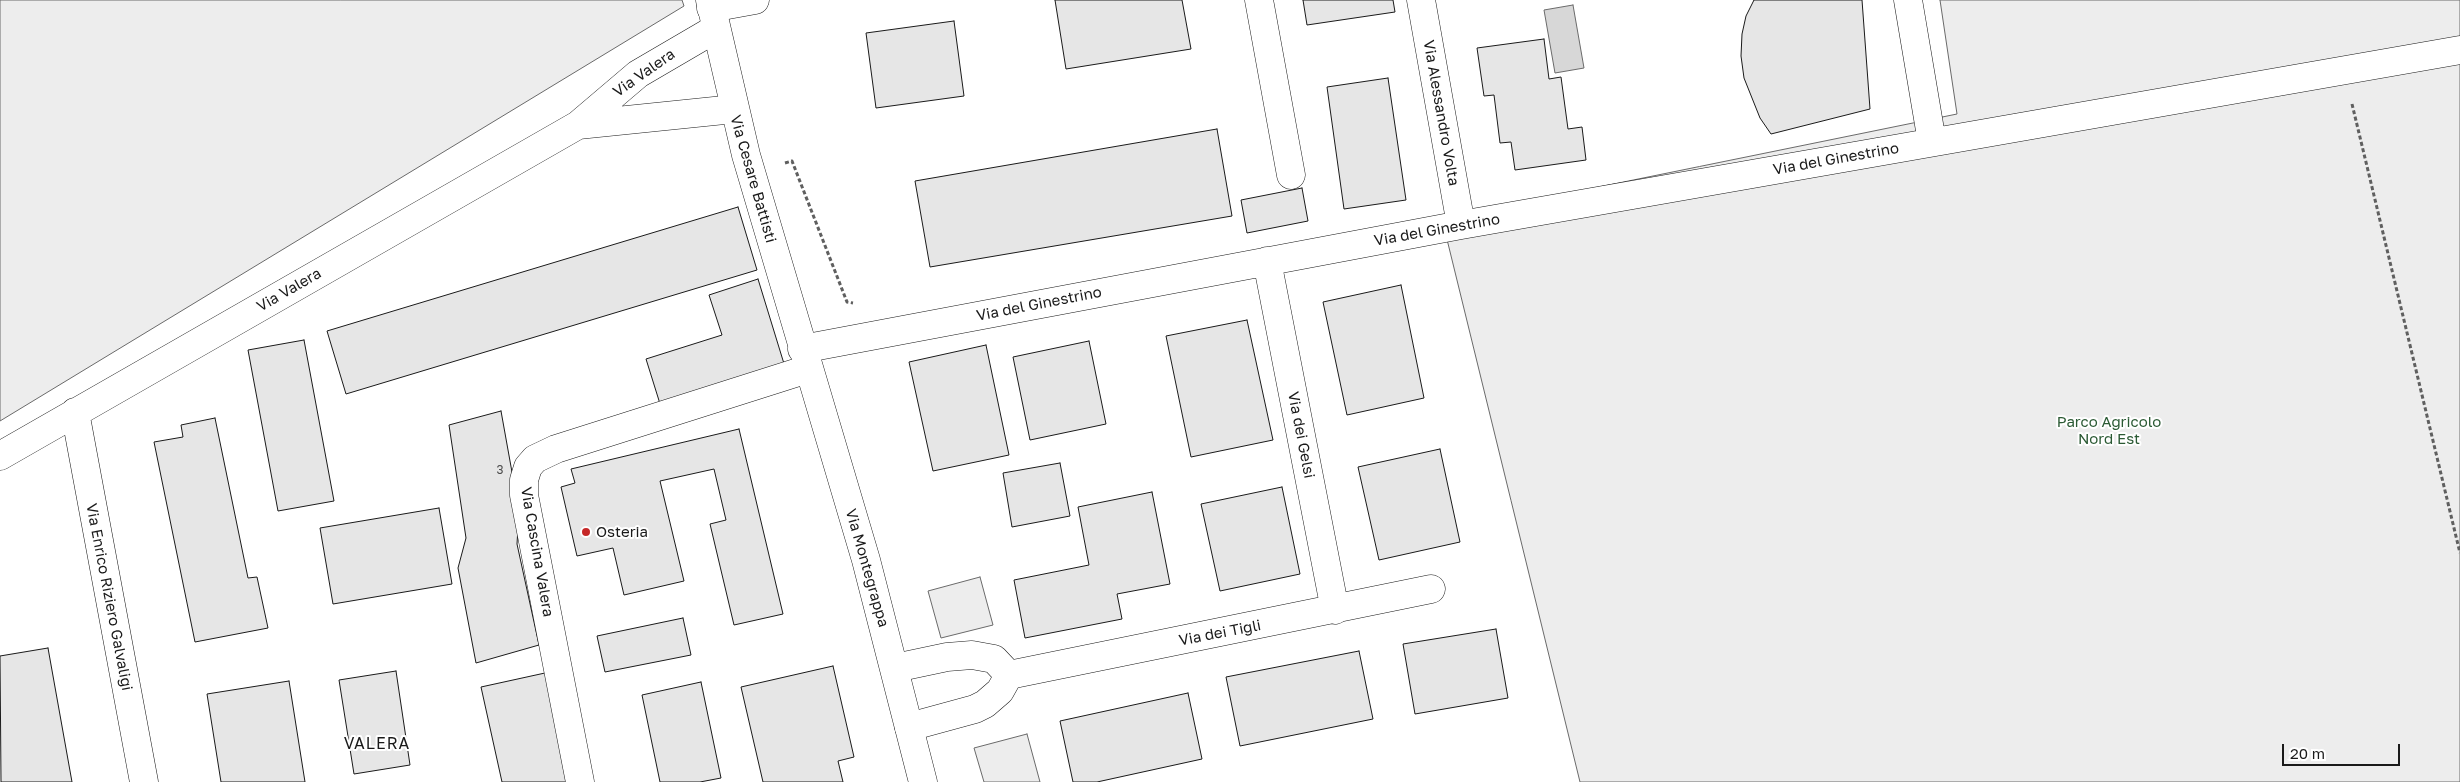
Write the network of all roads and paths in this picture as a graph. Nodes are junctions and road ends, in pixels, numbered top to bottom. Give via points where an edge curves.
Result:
1 (755, 0) edge
2 (1259, 0) edge
3 (1421, 0) edge
4 (1908, 0) edge
5 (712, 12) edge
6 (2460, 50) edge
7 (2344, 70) junction
8 (734, 110) junction
9 (578, 125) junction
10 (1932, 142) junction
11 (1291, 175) dead end
12 (1461, 225) junction
13 (1267, 261) junction
14 (805, 358) junction
15 (75, 412) junction
16 (0, 456) edge
17 (2460, 553) edge
18 (1431, 589) dead end
19 (1335, 610) junction
20 (895, 668) junction
21 (1009, 675) junction
22 (909, 727) junction
23 (144, 782) edge
24 (580, 782) edge
25 (923, 782) edge

1 - 5 street
2 - 11 street
3 - 12 street, Via Alessandro Volta
4 - 10 street
5 - 8 street, Via Cesare Battisti
5 - 9 street, Via Valera
6 - 7 street, Via del Ginestrino
7 - 10 street, Via del Ginestrino
7 - 17 path
8 - 9 street, Via Valera
8 - 14 street, Via Cesare Battisti
9 - 15 street, Via Valera
10 - 12 street, Via del Ginestrino
12 - 13 street, Via del Ginestrino
13 - 14 street, Via del Ginestrino
13 - 19 street, Via dei Gelsi
14 - 20 street, Via Montegrappa
14 - 24 street, Via Cascina Valera via 556,449 535,459 528,468 524,495
15 - 16 street, Via Valera
15 - 23 street, Via Enrico Riziero Galvaligi
18 - 19 street, Via dei Tigli
19 - 21 street, Via dei Tigli
20 - 21 street via 972,655 994,659
20 - 22 street, Via Montegrappa
21 - 22 street via 986,704
22 - 25 street, Via Montegrappa

